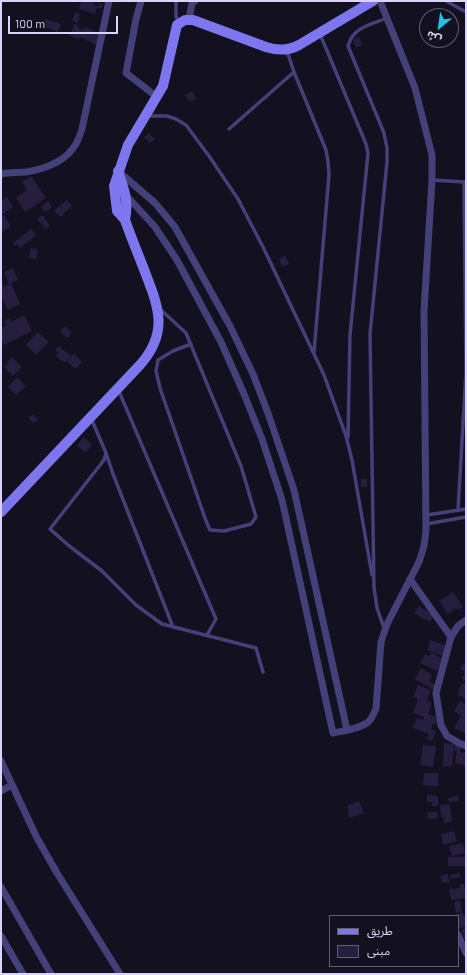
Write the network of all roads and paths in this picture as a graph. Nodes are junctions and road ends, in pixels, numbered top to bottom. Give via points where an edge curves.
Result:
1 (110, 1) edge
2 (141, 1) edge
3 (176, 1) edge
4 (195, 1) edge
5 (373, 1) edge
6 (380, 1) edge
7 (446, 1) edge
8 (466, 12) edge
9 (387, 18) junction
10 (184, 21) junction
11 (320, 33) junction
12 (287, 50) junction
13 (294, 72) junction
14 (157, 97) junction
15 (146, 116) junction
16 (229, 129) dead end
17 (118, 171) junction
18 (3, 172) edge
19 (432, 180) junction
20 (465, 182) edge
21 (114, 186) junction
22 (126, 195) junction
23 (125, 220) junction
24 (157, 307) junction
25 (191, 344) junction
26 (314, 354) junction
27 (118, 389) junction
28 (90, 417) junction
29 (348, 442) junction
30 (106, 453) junction
31 (466, 509) edge
32 (458, 510) junction
33 (1, 512) edge
34 (427, 515) junction
35 (466, 516) edge
36 (426, 524) junction
37 (410, 579) junction
38 (374, 588) junction
39 (466, 620) edge
40 (173, 627) junction
41 (385, 629) junction
42 (206, 635) junction
43 (451, 637) junction
44 (264, 672) dead end
45 (347, 730) junction
46 (466, 746) edge
47 (1, 761) edge
48 (12, 785) junction
49 (1, 791) edge
50 (1, 887) edge
51 (1, 936) edge
52 (459, 936) edge
53 (466, 953) edge
54 (24, 974) edge
55 (51, 974) edge
56 (120, 974) edge

1 - 18 street via 77,143 58,162 41,169
2 - 14 street via 126,73
3 - 10 lane via 176,16
4 - 10 street
5 - 11 street
6 - 9 street
7 - 8 lane
9 - 19 street via 415,88 432,155
9 - 38 lane via 355,32 348,46 384,133 387,148 370,334
10 - 12 street via 274,50
10 - 14 street via 176,29 164,83
11 - 12 street
11 - 29 lane via 368,153 350,335
12 - 13 lane
13 - 16 lane
13 - 26 lane via 326,150 329,175
14 - 15 street
15 - 17 street via 128,145
15 - 26 lane via 167,116 186,125 209,156 238,199
17 - 21 street
17 - 22 street
17 - 45 street via 155,202 175,227 230,326 253,374 294,490
19 - 20 lane
19 - 34 street via 424,318
20 - 32 lane via 466,372
21 - 22 street
21 - 23 street via 117,211
22 - 23 street
22 - 45 street via 155,226 177,260 221,342 247,400 282,500 333,733
23 - 24 street
24 - 25 lane via 186,333
24 - 27 street via 158,325 152,347 146,359
25 - 25 lane via 240,466 256,517 251,524 224,531 210,530 206,521 156,371 158,360
26 - 29 lane
27 - 28 street
27 - 42 lane via 216,619
28 - 30 lane
28 - 33 street
29 - 38 lane
30 - 40 lane via 115,482
30 - 40 lane via 104,460 50,529 102,571 136,606 162,624
31 - 32 lane
32 - 34 lane
34 - 36 street
35 - 36 lane
36 - 37 street via 424,546
37 - 41 street
37 - 43 street
38 - 41 lane via 377,608
39 - 43 street via 458,626
40 - 42 lane
41 - 45 street via 381,642 376,710 368,723
42 - 44 lane via 256,648
43 - 46 street via 436,693 441,725 447,736
47 - 48 street
48 - 49 street
48 - 56 street via 37,838
50 - 55 street
51 - 54 street
52 - 53 street

